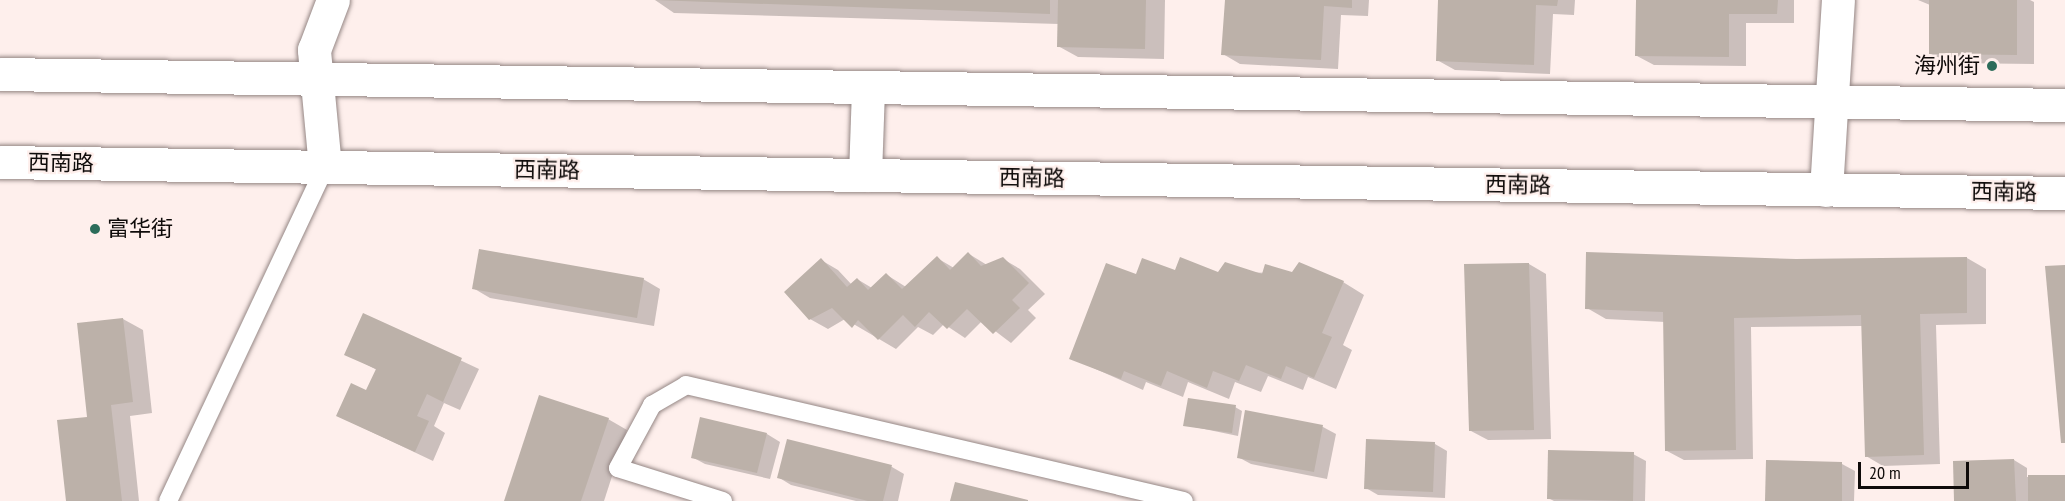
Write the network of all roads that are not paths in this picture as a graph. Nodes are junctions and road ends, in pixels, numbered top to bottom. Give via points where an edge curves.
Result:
1 (333, 0) edge
2 (1838, 0) edge
3 (0, 74) edge
4 (316, 79) junction
5 (868, 87) junction
6 (1832, 102) junction
7 (2065, 105) edge
8 (0, 162) edge
9 (324, 167) junction
10 (865, 175) junction
11 (1827, 190) junction
12 (2065, 194) edge
13 (168, 501) edge
14 (723, 501) edge
15 (1184, 501) edge

1 - 4 main road via 314,50
2 - 6 main road
3 - 4 main road
4 - 5 main road
4 - 9 main road
5 - 6 main road
5 - 10 main road
6 - 7 main road
6 - 11 main road
8 - 9 main road, 西南路
9 - 10 main road, 西南路
9 - 13 lane
10 - 11 main road, 西南路
11 - 12 main road, 西南路
14 - 15 lane via 618,468 652,405 686,385

